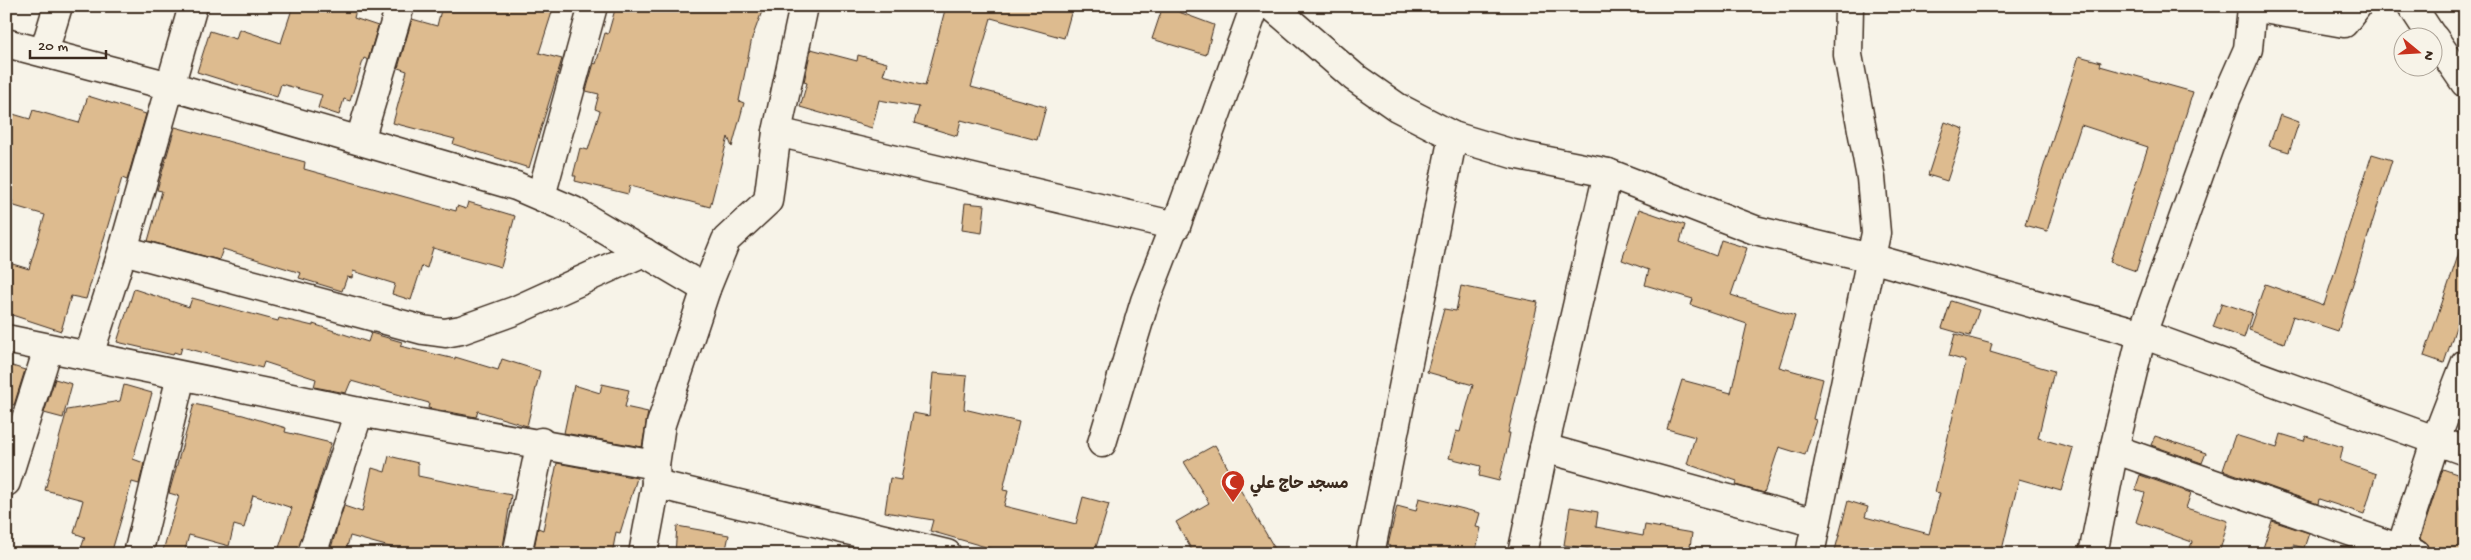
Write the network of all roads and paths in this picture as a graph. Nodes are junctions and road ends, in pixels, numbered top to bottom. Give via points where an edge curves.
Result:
1 (58, 6) edge
2 (193, 6) edge
3 (400, 6) edge
4 (593, 6) edge
5 (804, 6) edge
6 (1255, 6) edge
7 (1272, 6) edge
8 (1849, 6) edge
9 (2357, 6) edge
10 (2412, 6) edge
11 (2426, 28) edge
12 (6, 42) edge
13 (44, 52) junction
14 (2444, 53) edge
15 (2465, 83) edge
16 (170, 86) junction
17 (777, 132) junction
18 (1453, 136) junction
19 (360, 140) junction
20 (1608, 173) junction
21 (541, 196) junction
22 (1176, 226) junction
23 (123, 250) junction
24 (644, 252) junction
25 (1871, 258) junction
26 (706, 289) junction
27 (2142, 334) junction
28 (6, 339) edge
29 (48, 349) junction
30 (88, 355) junction
31 (2465, 364) edge
32 (181, 376) junction
33 (359, 412) junction
34 (2436, 439) junction
35 (541, 442) junction
36 (1102, 443) dead end
37 (1544, 448) junction
38 (2114, 449) junction
39 (2465, 451) edge
40 (656, 474) junction
41 (6, 482) edge
42 (1816, 523) junction
43 (863, 543) edge
44 (2405, 552) edge
45 (138, 554) edge
46 (312, 554) edge
47 (516, 554) edge
48 (643, 554) edge
49 (947, 554) edge
50 (1370, 554) edge
51 (1522, 554) edge
52 (1810, 554) edge
53 (2093, 554) edge

1 - 13 street
2 - 16 street
3 - 19 street
4 - 21 street
5 - 17 street
6 - 22 street
7 - 18 street via 1354,77 1397,107
8 - 25 street via 1848,55 1876,220
9 - 27 street via 2344,23 2252,7 2248,49 2226,99
10 - 11 street
12 - 13 street
13 - 16 street
14 - 15 street
16 - 19 street
16 - 23 street
17 - 22 street
17 - 26 street via 768,201 726,240
18 - 20 street via 1513,154
18 - 50 street
19 - 21 street
20 - 25 street via 1756,230
20 - 37 street
21 - 24 street via 574,211
22 - 36 street via 1145,301
23 - 24 street via 423,330 445,333 514,311
23 - 30 street
24 - 26 street
25 - 27 street
25 - 42 street
26 - 40 street via 661,424
27 - 34 street
27 - 38 street
28 - 29 street
29 - 30 street
29 - 41 street
30 - 32 street
31 - 34 street
32 - 33 street
32 - 45 street
33 - 35 street
33 - 46 street
34 - 39 street
34 - 44 street
35 - 40 street
35 - 47 street
37 - 42 street
37 - 51 street
38 - 44 street
38 - 53 street
40 - 43 street
40 - 48 street
42 - 52 street
43 - 49 street

